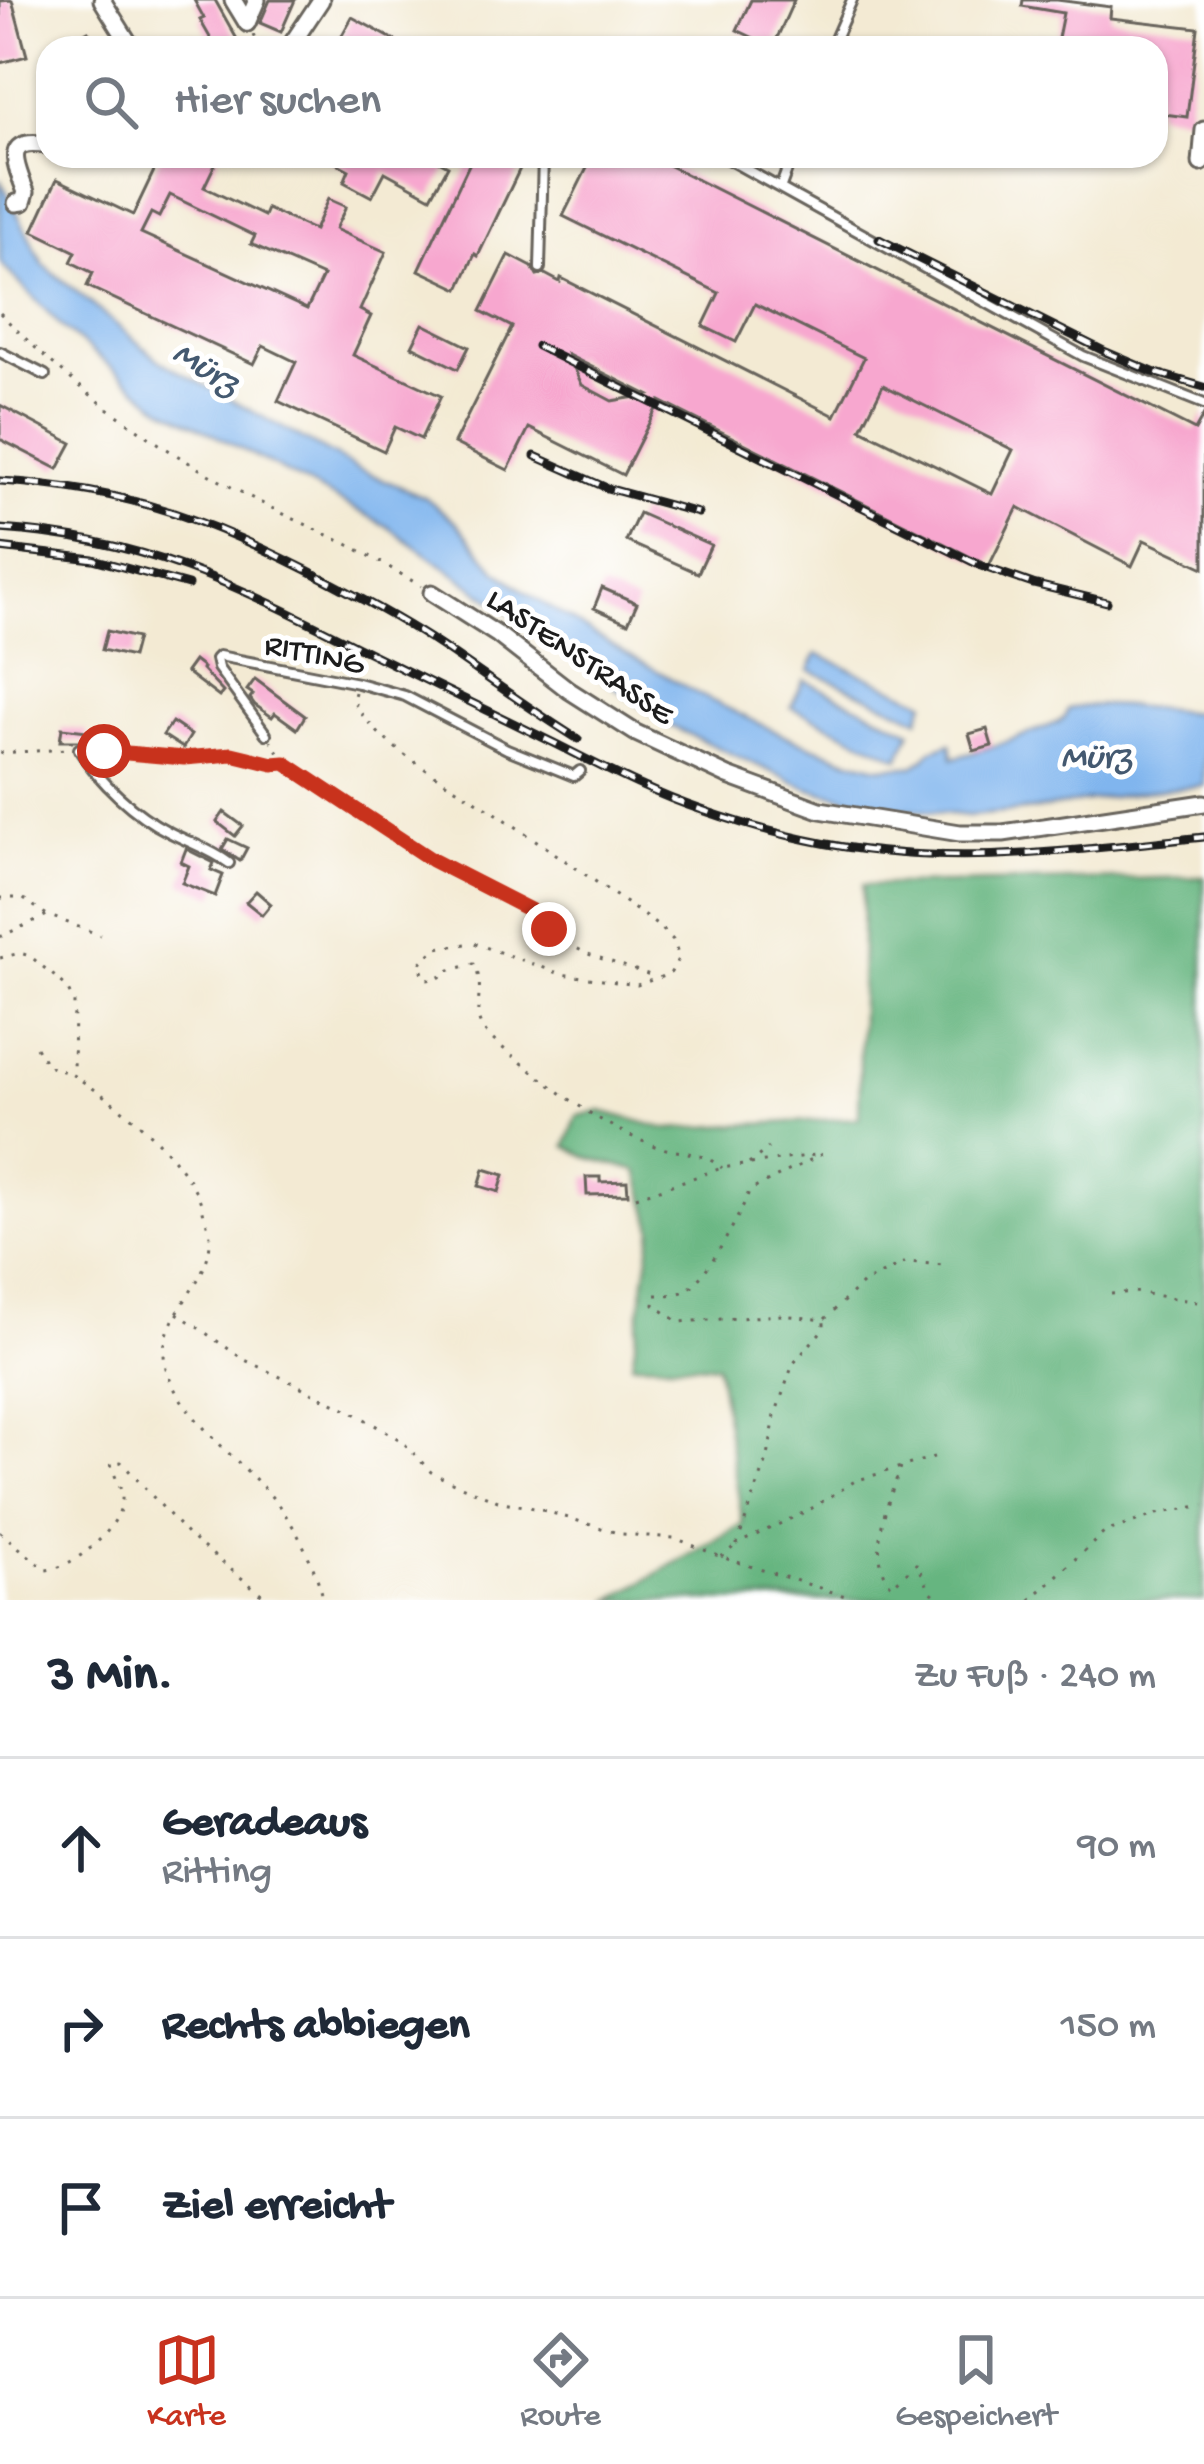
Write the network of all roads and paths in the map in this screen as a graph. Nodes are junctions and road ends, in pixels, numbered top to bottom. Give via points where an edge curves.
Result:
1 (102, 0) edge
2 (233, 0) edge
3 (257, 0) edge
4 (322, 0) edge
5 (852, 0) edge
6 (124, 36) edge
7 (297, 36) edge
8 (836, 36) edge
9 (1204, 130) edge
10 (36, 143) edge
11 (1201, 163) dead end
12 (543, 168) edge
13 (746, 168) edge
14 (788, 168) edge
15 (781, 186) junction
16 (16, 203) dead end
17 (540, 268) dead end
18 (0, 313) edge
19 (0, 352) edge
20 (45, 375) dead end
21 (1204, 404) edge
22 (433, 593) joint
23 (358, 683) junction
24 (266, 734) joint
25 (79, 749) junction
26 (0, 753) edge
27 (285, 763) junction
28 (580, 771) dead end
29 (1204, 803) edge
30 (229, 863) dead end
31 (0, 898) edge
32 (47, 915) junction
33 (100, 935) dead end
34 (0, 937) edge
35 (0, 958) edge
36 (658, 978) junction
37 (36, 1046) dead end
38 (73, 1075) junction
39 (768, 1148) dead end
40 (748, 1165) junction
41 (722, 1168) junction
42 (636, 1197) dead end
43 (945, 1265) dead end
44 (1111, 1294) dead end
45 (1204, 1304) edge
46 (177, 1313) junction
47 (824, 1320) junction
48 (940, 1455) dead end
49 (901, 1466) junction
50 (1204, 1505) edge
51 (0, 1532) edge
52 (737, 1544) junction
53 (721, 1557) junction
54 (269, 1600) edge
55 (324, 1600) edge
56 (857, 1600) edge
57 (941, 1600) edge
58 (1030, 1600) edge

1 - 6 street
2 - 3 street via 247,23
4 - 7 street
5 - 8 lane
9 - 11 street
10 - 16 street via 15,153 26,193
12 - 17 lane
13 - 15 lane
14 - 15 lane
15 - 21 lane via 1083,356
18 - 22 path via 40,355 155,440
19 - 20 lane
22 - 29 street, LASTENSTRASSE via 605,720 820,811 1003,833
23 - 24 lane, RITTING via 219,656 218,668
23 - 28 lane, RITTING via 405,696 567,774
23 - 36 path via 353,700 362,716 431,775 661,928 679,957
24 - 27 path
25 - 26 path
25 - 27 path
25 - 30 lane via 146,818
27 - 36 path via 432,860 530,910 566,944
31 - 32 path via 22,898
32 - 33 path
32 - 34 path
35 - 38 path via 29,956 66,986 74,1002
36 - 41 path via 637,985 561,974 474,943 436,948 419,964 426,980 474,964 482,978 480,1025 502,1047 607,1123
37 - 38 path via 54,1071
38 - 46 path via 153,1137 198,1194 210,1244
39 - 40 path
40 - 41 path
40 - 47 path via 822,1154 749,1191 697,1283 656,1295 654,1305 679,1322
41 - 42 path
43 - 47 path via 906,1262 863,1283
44 - 45 path
46 - 53 path via 243,1359 402,1441 449,1481 498,1501 621,1534 675,1538
46 - 55 path via 166,1333 167,1372 185,1405 300,1538
47 - 52 path via 793,1364
48 - 49 path
49 - 52 path via 855,1481
49 - 57 path via 882,1520 884,1576 892,1586 916,1563
50 - 58 path via 1105,1532
51 - 54 path via 46,1570 70,1564 121,1509 110,1468 122,1462 190,1536
52 - 53 path
53 - 56 path

